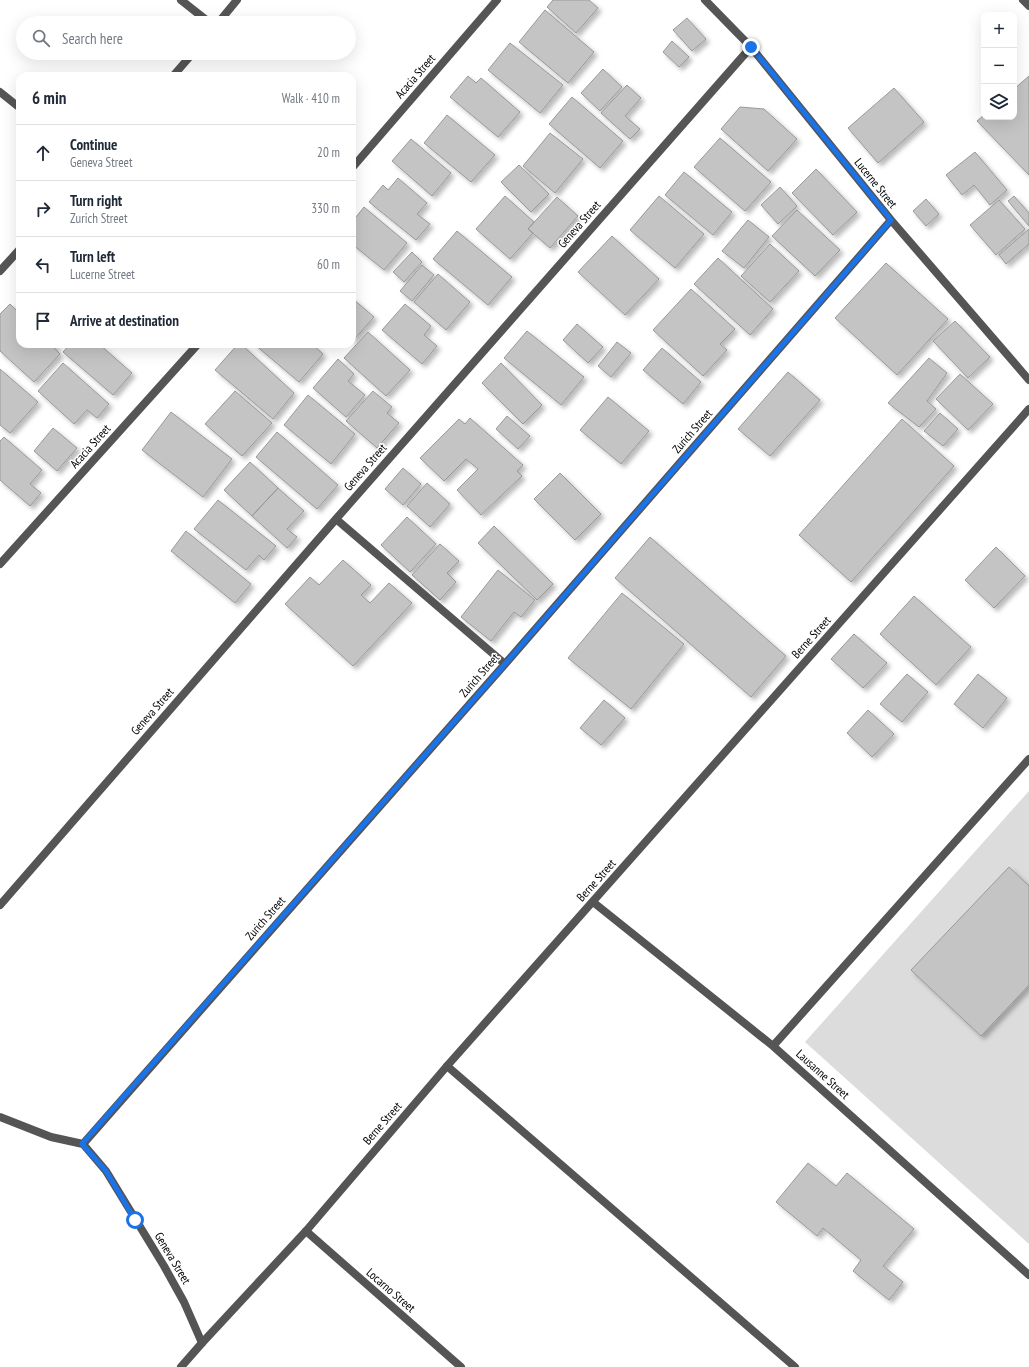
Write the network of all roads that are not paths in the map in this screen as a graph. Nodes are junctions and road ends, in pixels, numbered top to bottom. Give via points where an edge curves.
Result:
1 (182, 0) edge
2 (237, 0) edge
3 (497, 0) edge
4 (705, 0) edge
5 (1023, 0) edge
6 (1029, 6) edge
7 (201, 16) edge
8 (224, 16) edge
9 (751, 47) junction
10 (187, 60) edge
11 (176, 72) edge
12 (0, 92) edge
13 (16, 105) edge
14 (356, 163) edge
15 (891, 220) junction
16 (16, 253) edge
17 (0, 271) edge
18 (194, 348) edge
19 (1029, 380) edge
20 (1029, 409) edge
21 (336, 518) junction
22 (0, 564) edge
23 (505, 664) junction
24 (1029, 759) edge
25 (593, 902) junction
26 (0, 905) edge
27 (773, 1046) junction
28 (447, 1066) junction
29 (0, 1117) edge
30 (82, 1144) junction
31 (306, 1231) junction
32 (1029, 1275) edge
33 (202, 1343) junction
34 (181, 1367) edge
35 (461, 1367) edge
36 (795, 1367) edge

1 - 7 street
2 - 8 street
3 - 14 street, Acacia Street
4 - 9 street, Lucerne Street
5 - 6 street
9 - 15 street, Lucerne Street
9 - 21 street, Geneva Street
10 - 11 street
12 - 13 street
15 - 19 street, Lucerne Street
15 - 23 street, Zurich Street
16 - 17 street
18 - 22 street, Acacia Street
20 - 25 street, Berne Street
21 - 23 street
21 - 26 street, Geneva Street
23 - 30 street, Zurich Street
24 - 27 street
25 - 27 street, Lausanne Street
25 - 28 street, Berne Street
27 - 32 street, Lausanne Street
28 - 31 street, Berne Street
28 - 36 street
29 - 30 street via 51,1137
30 - 33 street, Geneva Street via 106,1171 164,1266 184,1302
31 - 33 street, Berne Street
31 - 35 street, Locarno Street
33 - 34 street, Berne Street

